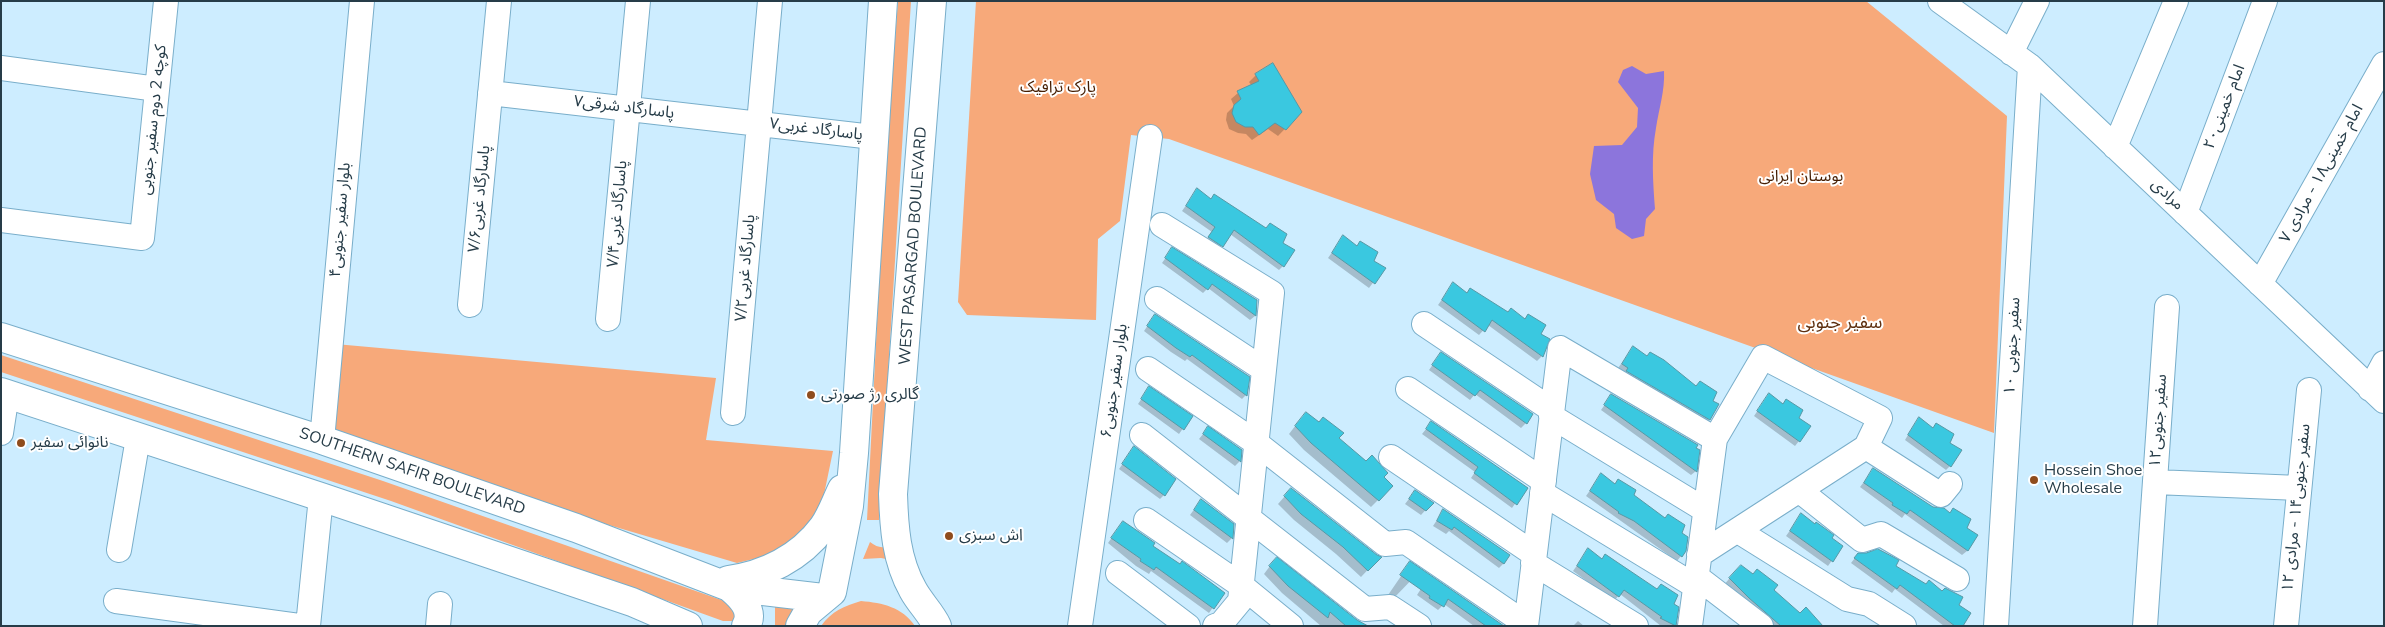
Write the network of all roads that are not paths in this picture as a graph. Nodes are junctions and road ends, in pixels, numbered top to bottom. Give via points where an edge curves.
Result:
1 (166, 1) edge
2 (362, 1) edge
3 (499, 1) edge
4 (638, 1) edge
5 (770, 1) edge
6 (882, 1) edge
7 (932, 1) edge
8 (1940, 1) edge
9 (2037, 1) edge
10 (2176, 1) edge
11 (2265, 1) edge
12 (2011, 53) junction
13 (2384, 64) edge
14 (2030, 66) junction
15 (1, 68) edge
16 (157, 89) junction
17 (490, 93) junction
18 (628, 108) junction
19 (758, 124) junction
20 (873, 137) junction
21 (1150, 137) dead end
22 (2115, 147) junction
23 (2185, 213) junction
24 (1, 220) edge
25 (1162, 225) dead end
26 (2260, 284) junction
27 (1157, 299) dead end
28 (470, 305) dead end
29 (2168, 307) dead end
30 (608, 319) dead end
31 (1424, 324) dead end
32 (1, 337) edge
33 (2384, 363) edge
34 (1148, 369) dead end
35 (1263, 369) junction
36 (1408, 389) dead end
37 (2309, 390) dead end
38 (4, 393) edge
39 (2377, 395) edge
40 (733, 413) dead end
41 (1552, 413) junction
42 (1, 433) edge
43 (1142, 435) dead end
44 (138, 438) junction
45 (1715, 439) junction
46 (322, 440) junction
47 (1255, 442) junction
48 (1866, 448) junction
49 (854, 453) junction
50 (1391, 457) dead end
51 (2155, 482) junction
52 (1950, 484) dead end
53 (1543, 487) junction
54 (2299, 488) junction
55 (1800, 491) junction
56 (321, 497) junction
57 (1705, 510) junction
58 (1249, 516) junction
59 (1146, 520) dead end
60 (1738, 531) junction
61 (119, 550) dead end
62 (1534, 559) junction
63 (1118, 573) dead end
64 (1697, 573) junction
65 (1957, 579) dead end
66 (718, 583) junction
67 (1242, 586) junction
68 (828, 595) junction
69 (116, 601) dead end
70 (933, 620) edge
71 (1526, 625) edge
72 (299, 626) edge
73 (308, 626) edge
74 (688, 626) edge
75 (746, 626) edge
76 (800, 626) edge
77 (1080, 626) edge
78 (1188, 626) edge
79 (1215, 626) edge
80 (1292, 626) edge
81 (1419, 626) edge
82 (1636, 626) edge
83 (1690, 626) edge
84 (1761, 626) edge
85 (1904, 626) edge
86 (1996, 626) edge
87 (2145, 626) edge
88 (2286, 626) edge

1 - 16 street, کوچه 2 دوم سفیر جنوبی
2 - 46 street, بلوار سفیر جنوبی۴
3 - 17 street, پاسارگاد غربی۷/۶
4 - 18 street, پاسارگاد غربی۷/۴
5 - 19 street, پاسارگاد غربی۷/۲
6 - 20 main road
7 - 70 main road, WEST PASARGAD BOULEVARD via 893,494 894,524 902,565
8 - 12 street, مرادی
9 - 12 street
10 - 22 street
11 - 23 street, امام خمینی۲۰
12 - 14 street, مرادی
13 - 26 street, امام خمینی۱۸ - مرادی ۷
14 - 22 street, مرادی
14 - 86 street, سفیر جنوبی ۱۰
15 - 16 street
16 - 24 street, کوچه 2 دوم سفیر جنوبی via 142,238
17 - 18 street, پاسارگاد شرقی۷
17 - 28 street, پاسارگاد غربی۷/۶
18 - 19 street, پاسارگاد شرقی۷
18 - 30 street, پاسارگاد غربی۷/۴
19 - 20 street, پاسارگاد غربی۷
19 - 40 street, پاسارگاد غربی۷/۲
20 - 49 main road
21 - 77 street, بلوار سفیر جنوبی۶
22 - 23 street, مرادی
23 - 26 street, مرادی
25 - 35 street via 1272,293
26 - 39 street, مرادی
27 - 35 street
29 - 51 street, سفیر جنوبی۱۲
31 - 41 street
32 - 46 main road, SOUTHERN SAFIR BOULEVARD
33 - 39 street
34 - 47 street
35 - 47 street
36 - 53 street
37 - 54 street, سفیر جنوبی۱۴ - مرادی ۱۲
38 - 42 street
38 - 44 main road
41 - 45 street via 1560,348
41 - 53 street
41 - 57 street
43 - 58 street
44 - 56 main road
44 - 61 street
45 - 48 street via 1763,357 1880,418
45 - 57 street
46 - 66 main road, SOUTHERN SAFIR BOULEVARD via 576,528
47 - 58 street
47 - 71 street via 1385,544 1406,542
48 - 52 street via 1941,495
48 - 55 street
49 - 66 main road via 842,489 824,526 797,553 765,572
49 - 68 main road via 849,506
50 - 62 street
51 - 54 street
51 - 87 street, سفیر جنوبی۱۲
53 - 62 street
53 - 64 street
54 - 88 street, سفیر جنوبی۱۴ - مرادی ۱۲
55 - 60 street
55 - 65 street via 1862,540 1881,534
56 - 73 street
56 - 74 main road via 632,602
57 - 64 street
58 - 67 street
58 - 81 street via 1365,609 1390,607
59 - 67 street
60 - 64 street
60 - 85 street via 1847,599 1869,604
62 - 71 street
62 - 82 street
63 - 78 street
64 - 83 street
64 - 84 street
66 - 68 main road, SOUTHERN SAFIR BOULEVARD
66 - 75 main road via 745,603 748,612
67 - 79 street via 1240,601 1221,624
67 - 80 street
68 - 76 main road via 808,612
69 - 72 street

